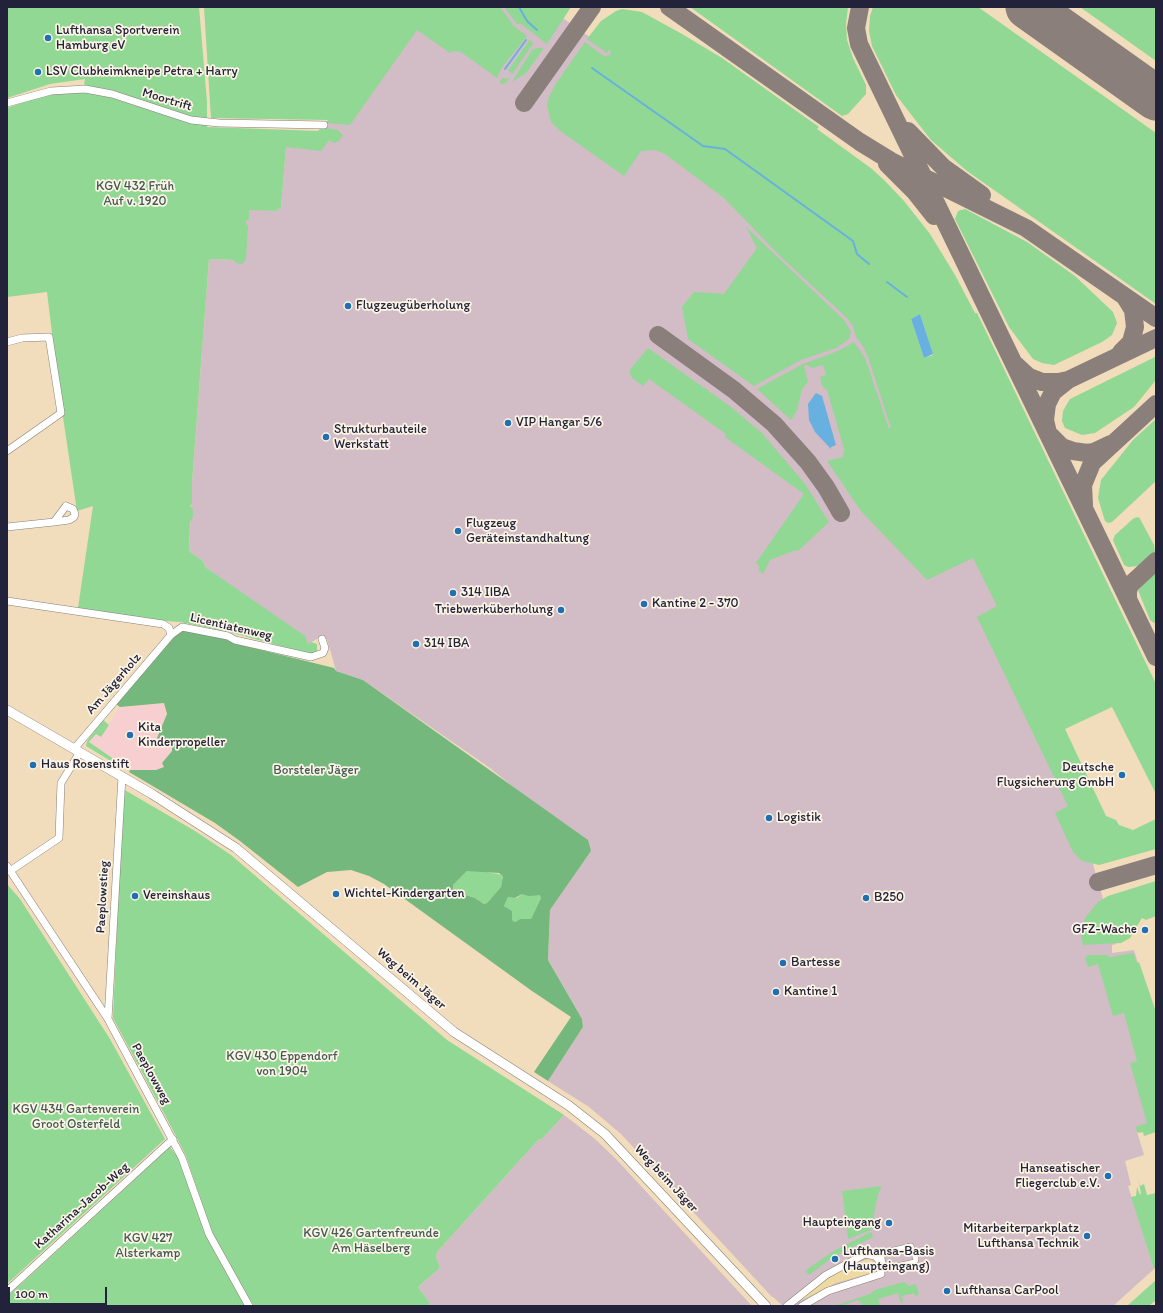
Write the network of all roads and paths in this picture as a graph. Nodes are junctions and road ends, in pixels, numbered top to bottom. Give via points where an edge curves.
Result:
1 (7, 103) edge
2 (324, 125) dead end
3 (7, 342) edge
4 (7, 451) edge
5 (54, 522) dead end
6 (7, 527) edge
7 (7, 601) edge
8 (172, 635) junction
9 (322, 639) dead end
10 (7, 710) edge
11 (77, 751) junction
12 (122, 776) junction
13 (9, 868) edge
14 (108, 1019) junction
15 (173, 1139) junction
16 (912, 1247) joint
17 (7, 1291) edge
18 (249, 1306) edge
19 (766, 1306) edge
20 (787, 1306) edge
21 (802, 1306) edge

1 - 2 street, Moortrift via 51,90 85,89 112,94 197,121
3 - 4 street via 22,338 49,337 61,413
5 - 6 street
7 - 8 street, Licentiatenweg via 163,624 169,628
8 - 9 street, Licentiatenweg via 182,628 228,636 235,640 311,657 323,653 325,648
8 - 11 street, Am Jägerholz
10 - 11 street, Weg beim Jäger
11 - 12 street, Weg beim Jäger
11 - 13 street, Am Jägerholz via 61,783 59,838
12 - 14 street, Paeplowstieg
12 - 19 street, Weg beim Jäger via 236,848 454,1032 568,1105 605,1134
13 - 14 street, Paeplowweg
14 - 15 street, Paeplowweg
15 - 17 street, Katharina-Jacob-Weg
15 - 18 street, Paeplowweg via 209,1234
16 - 16 street via 916,1259 914,1262 884,1269 881,1253
20 - 21 street via 826,1275 865,1254 880,1260 881,1274 828,1291

